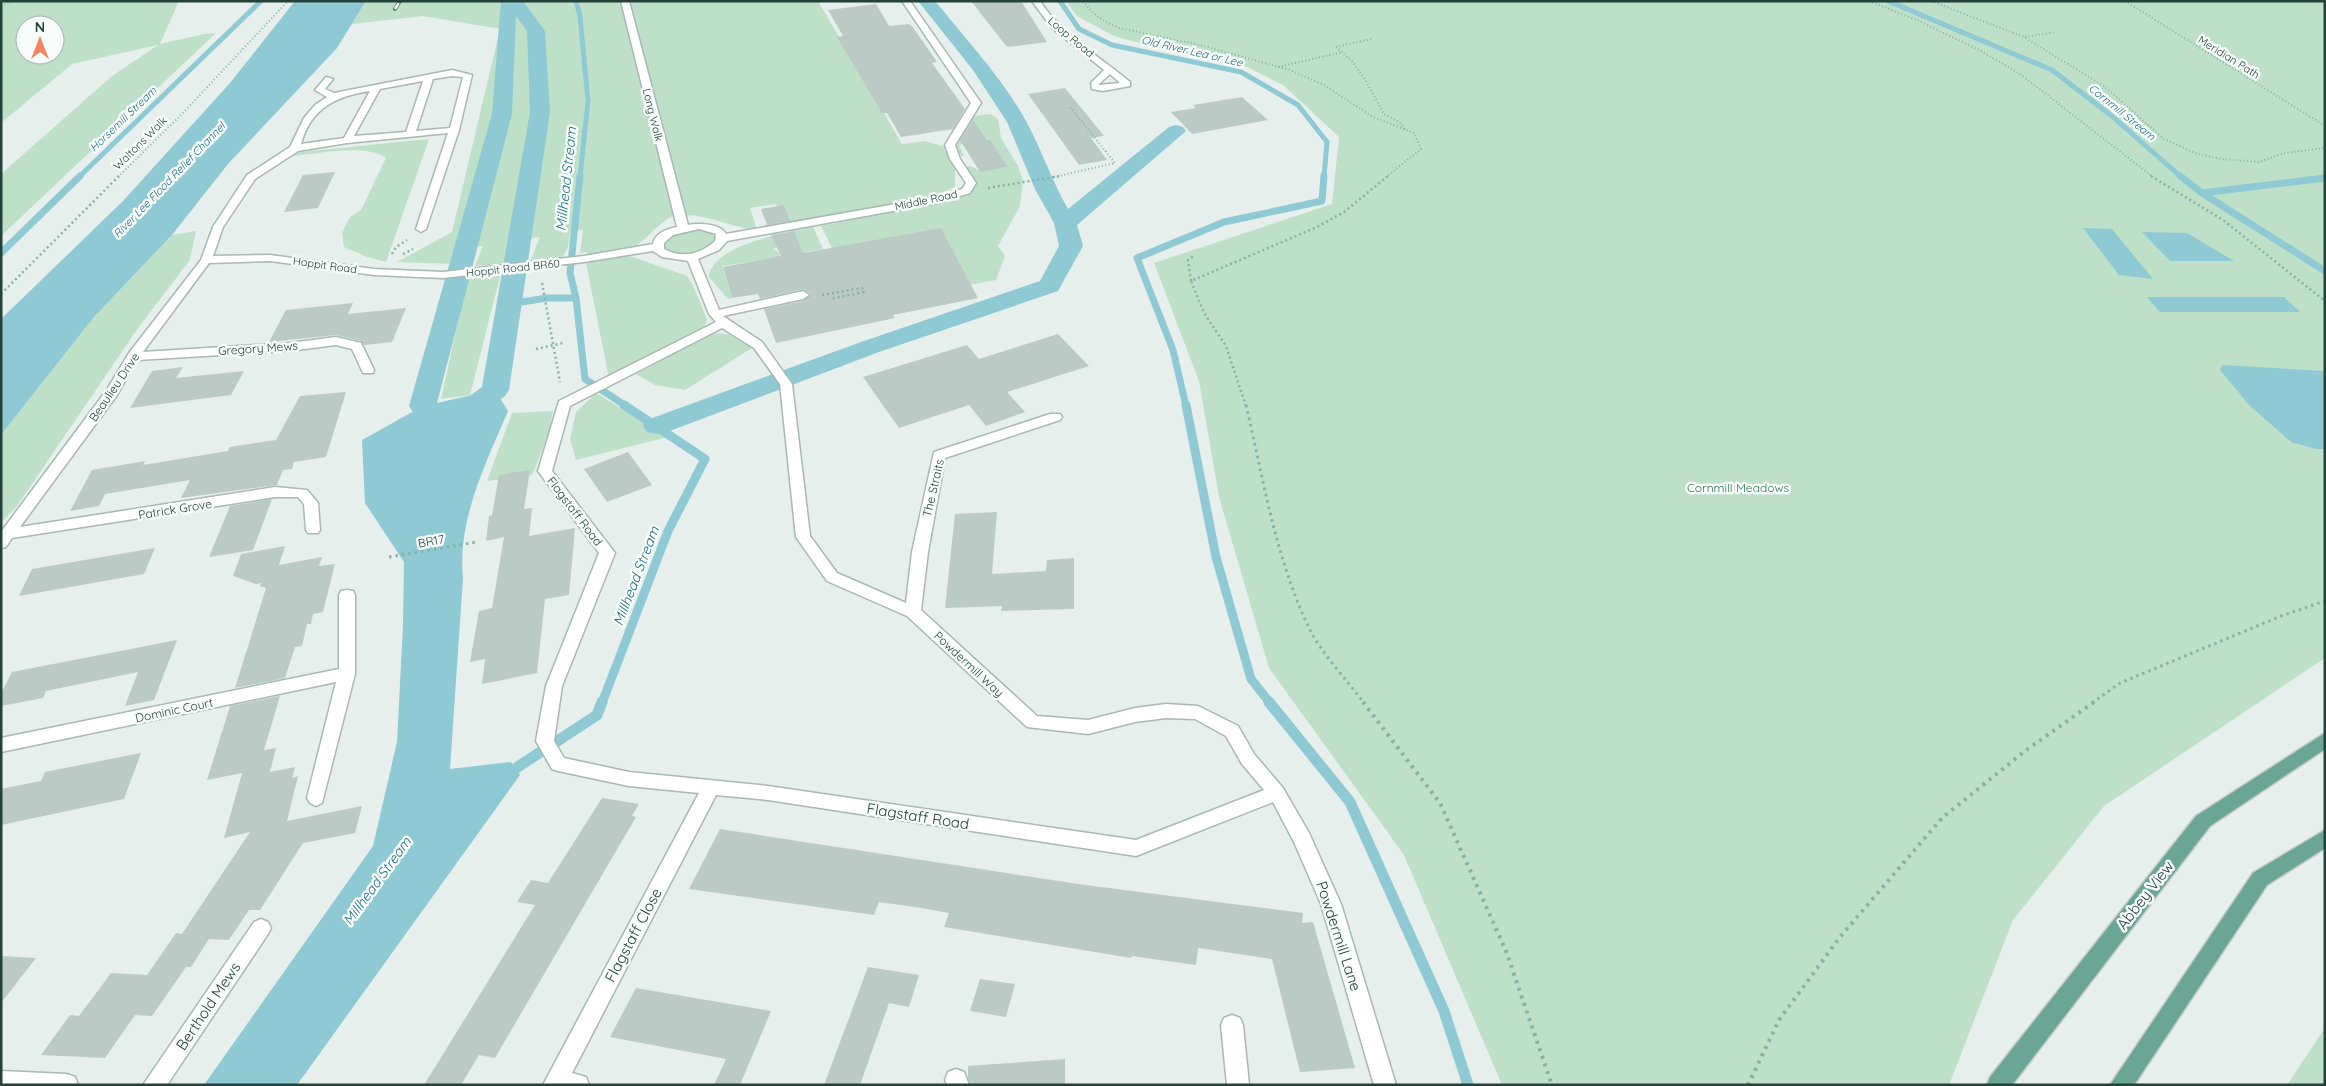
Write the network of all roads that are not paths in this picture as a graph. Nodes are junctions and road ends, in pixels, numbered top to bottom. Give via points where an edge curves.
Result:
1 (625, 1) edge
2 (906, 1) edge
3 (1036, 1) edge
4 (1110, 69) dead end
5 (429, 77) junction
6 (329, 79) dead end
7 (376, 87) junction
8 (335, 97) junction
9 (454, 130) junction
10 (410, 134) junction
11 (347, 140) junction
12 (295, 148) junction
13 (683, 228) junction
14 (421, 229) dead end
15 (723, 238) junction
16 (657, 247) junction
17 (692, 257) junction
18 (206, 260) junction
19 (443, 275) joint
20 (803, 295) dead end
21 (719, 318) junction
22 (132, 356) junction
23 (368, 370) dead end
24 (1054, 417) dead end
25 (312, 530) dead end
26 (5, 538) edge
27 (347, 594) dead end
28 (913, 612) junction
29 (347, 674) junction
30 (2325, 740) edge
31 (1, 746) edge
32 (711, 788) junction
33 (1277, 793) junction
34 (316, 798) dead end
35 (2325, 838) edge
36 (261, 928) dead end
37 (1232, 1025) dead end
38 (1, 1082) edge
39 (555, 1083) edge
40 (67, 1085) edge
41 (154, 1085) edge
42 (578, 1085) edge
43 (1238, 1085) edge
44 (1385, 1085) edge
45 (1998, 1085) edge
46 (2121, 1085) edge

1 - 13 street, Long Walk
2 - 15 street, Middle Road via 976,103 950,145 971,183 966,191 937,200
3 - 4 street, Loop Road via 1052,25
5 - 7 street
5 - 9 street via 452,73 468,76
5 - 10 street
6 - 8 street via 320,90
7 - 8 street
7 - 11 street
8 - 12 street via 312,116
9 - 10 street
9 - 14 street
10 - 11 street
11 - 12 street
12 - 18 street, Beaulieu Drive via 251,177 218,226
13 - 15 street via 708,227
13 - 16 street via 662,237
15 - 17 street via 710,251
16 - 17 street via 658,251 671,257
16 - 19 street, Hoppit Road BR60 via 584,260
17 - 21 street
18 - 19 street, Hoppit Road via 270,258 374,272
18 - 22 street, Beaulieu Drive
20 - 21 street
21 - 28 street, Powdermill Way via 758,345 782,379 803,537 832,577
21 - 32 street, Flagstaff Road via 569,401 545,471 607,553 554,686 545,741 558,764 630,779
22 - 23 street, Gregory Mews via 336,341 357,346
22 - 26 street, Beaulieu Drive via 112,392
24 - 28 street, The Straits via 939,454 920,552
25 - 26 street, Patrick Grove via 311,504 302,494 275,492
27 - 29 street
28 - 33 street, Powdermill Way via 1033,722 1088,727 1166,711 1198,713 1232,732 1248,760
29 - 31 street, Dominic Court
29 - 34 street
30 - 45 main road, Abbey View via 2203,821
32 - 33 street, Flagstaff Road via 768,793 1136,848
32 - 39 street, Flagstaff Close
33 - 44 street, Powdermill Lane via 1331,904
35 - 46 main road via 2260,879
36 - 41 street, Berthold Mews
37 - 43 street
38 - 40 street
39 - 42 street, Flagstaff Close

